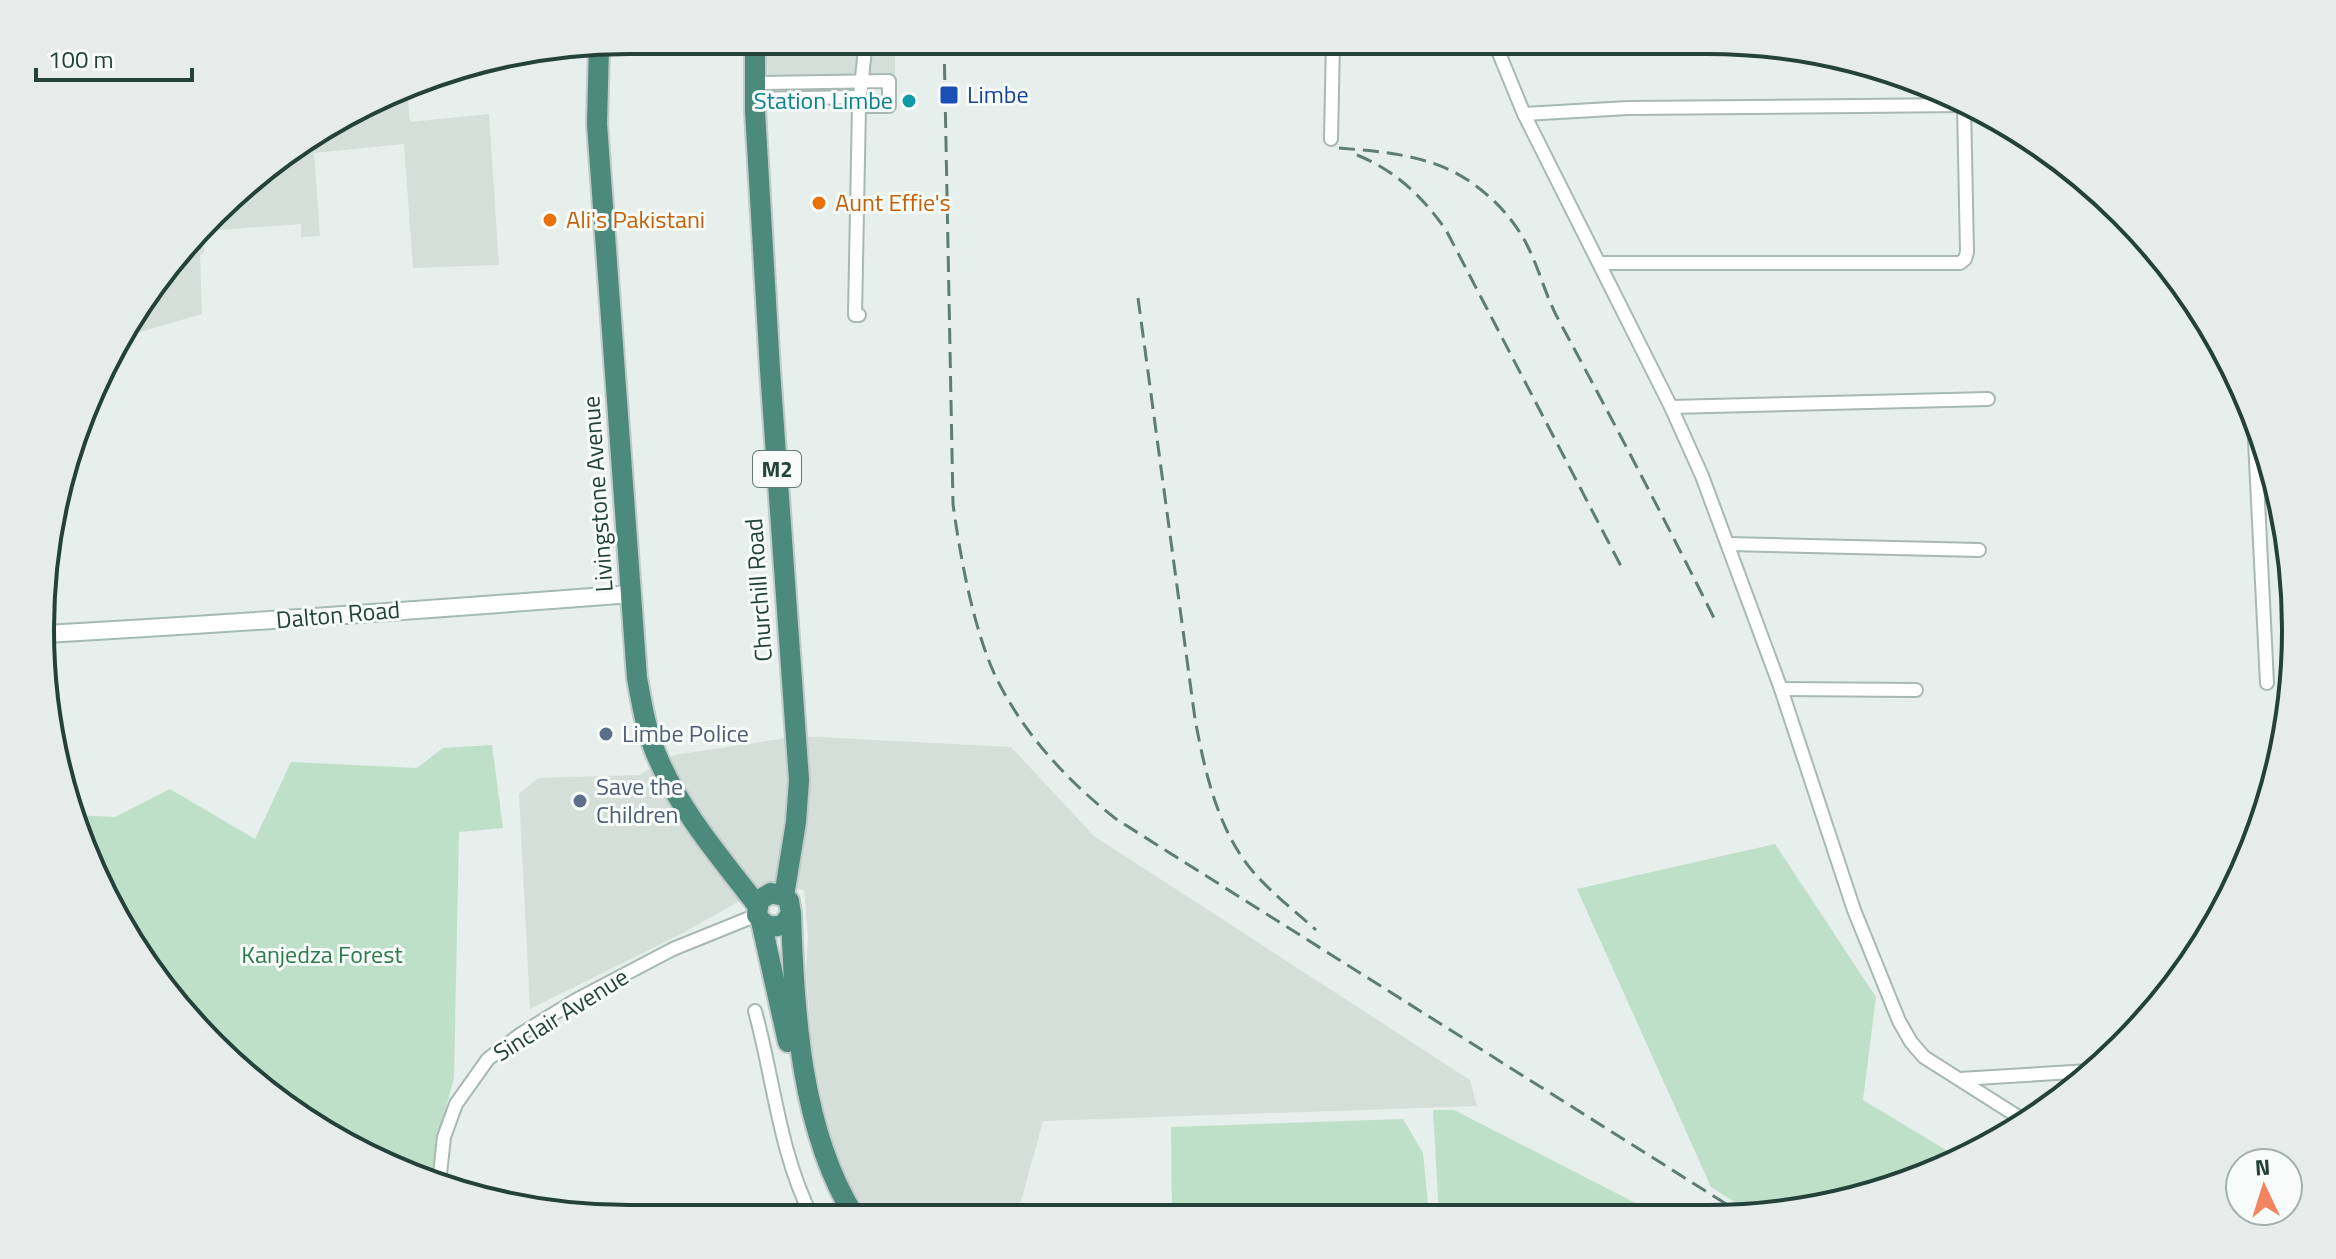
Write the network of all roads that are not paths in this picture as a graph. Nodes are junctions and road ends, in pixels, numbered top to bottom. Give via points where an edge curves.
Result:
1 (755, 54) edge
2 (864, 54) edge
3 (1333, 54) edge
4 (1499, 54) edge
5 (599, 55) edge
6 (861, 80) junction
7 (812, 82) junction
8 (755, 91) junction
9 (812, 98) junction
10 (859, 101) junction
11 (1941, 104) edge
12 (1524, 114) junction
13 (1964, 115) edge
14 (1331, 139) dead end
15 (1600, 263) junction
16 (859, 315) dead end
17 (1988, 399) dead end
18 (1671, 407) junction
19 (2257, 464) edge
20 (2258, 485) junction
21 (2263, 485) edge
22 (1728, 544) junction
23 (1979, 550) dead end
24 (631, 594) junction
25 (54, 633) edge
26 (2267, 683) dead end
27 (1781, 689) junction
28 (1916, 690) dead end
29 (787, 905) junction
30 (759, 914) junction
31 (755, 1011) dead end
32 (2074, 1072) edge
33 (1960, 1079) junction
34 (2015, 1115) edge
35 (440, 1172) edge
36 (806, 1205) edge
37 (838, 1205) edge
38 (849, 1205) edge

1 - 8 highway, Churchill Road / M2
2 - 6 street
3 - 14 street
4 - 12 street
5 - 24 highway, Livingstone Avenue via 597,124
6 - 7 street
6 - 10 street
6 - 10 street via 889,81 889,106
7 - 8 street
7 - 9 street
8 - 9 street
8 - 29 highway, Churchill Road / M2 via 799,780
9 - 10 street
10 - 16 street
11 - 12 street
12 - 15 street
13 - 15 street via 1967,252 1960,263
15 - 18 street
17 - 18 street
18 - 22 street
19 - 20 street
20 - 21 street
20 - 26 street
22 - 23 street
22 - 27 street
24 - 25 main road, Dalton Road
24 - 30 highway, Livingstone Avenue via 637,678 656,756 674,791
27 - 28 street
27 - 33 street via 1854,910 1899,1021 1924,1057
29 - 30 highway via 771,893 764,895
29 - 30 highway via 784,924 778,926 766,925
29 - 38 highway, Churchill Road / M2 via 812,1106 832,1172
30 - 35 street, Sinclair Avenue via 638,966 488,1059 456,1104 444,1137
30 - 37 highway via 812,1136
31 - 36 street via 778,1120
32 - 33 street
33 - 34 street

